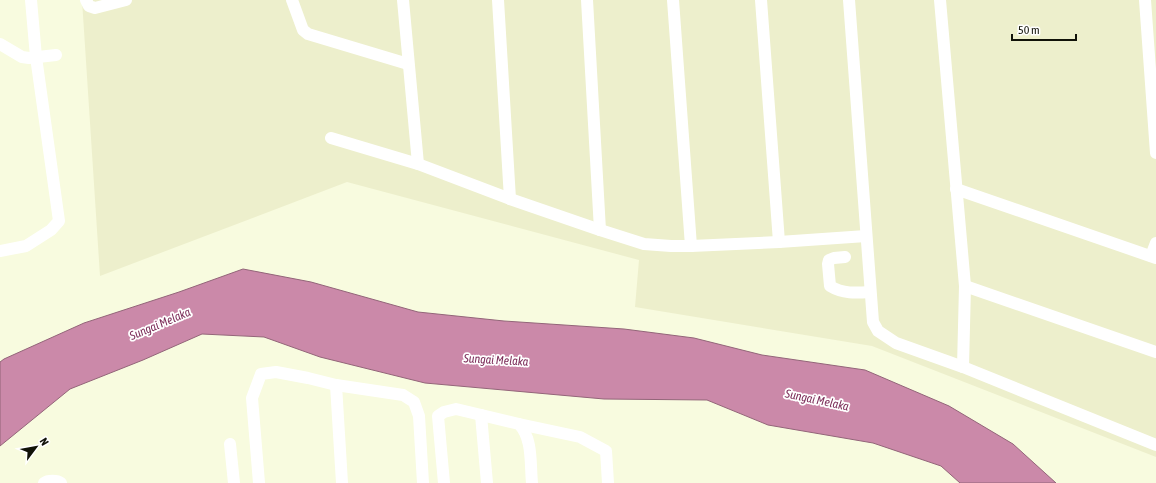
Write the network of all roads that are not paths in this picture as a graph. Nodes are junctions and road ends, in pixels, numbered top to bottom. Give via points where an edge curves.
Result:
1 (31, 0) edge
2 (86, 0) edge
3 (126, 0) edge
4 (292, 0) edge
5 (403, 0) edge
6 (498, 0) edge
7 (587, 0) edge
8 (673, 0) edge
9 (760, 0) edge
10 (849, 0) edge
11 (940, 0) edge
12 (1146, 0) edge
13 (0, 44) edge
14 (1152, 48) edge
15 (56, 55) dead end
16 (36, 57) junction
17 (408, 64) junction
18 (331, 138) dead end
19 (1156, 153) edge
20 (418, 164) junction
21 (956, 190) junction
22 (510, 199) junction
23 (600, 230) junction
24 (866, 236) junction
25 (779, 242) junction
26 (1156, 242) edge
27 (691, 246) junction
28 (0, 251) edge
29 (845, 257) dead end
30 (1153, 257) edge
31 (965, 286) junction
32 (870, 292) junction
33 (1156, 352) edge
34 (963, 367) junction
35 (336, 385) junction
36 (481, 416) junction
37 (519, 424) junction
38 (230, 444) dead end
39 (1156, 445) edge
40 (44, 483) edge
41 (61, 483) edge
42 (234, 483) edge
43 (259, 483) edge
44 (342, 483) edge
45 (423, 483) edge
46 (444, 483) edge
47 (487, 483) edge
48 (532, 483) edge
49 (608, 483) edge

1 - 16 street
2 - 3 street via 89,6 96,8
4 - 17 street via 302,30 308,34
5 - 17 street
6 - 22 street
7 - 23 street
8 - 27 street
9 - 25 street
10 - 24 street
11 - 21 street
12 - 14 street
13 - 16 street via 22,57
14 - 19 street
15 - 16 street
16 - 28 street via 59,221 51,230 26,246
17 - 20 street
18 - 20 street
20 - 22 street
21 - 30 street
21 - 31 street
22 - 23 street
23 - 27 street via 644,244
24 - 25 street
24 - 32 street
25 - 27 street
26 - 30 street
29 - 32 street via 829,260 830,286 851,293
31 - 33 street
31 - 34 street
32 - 34 street via 873,322 878,331 896,343
34 - 39 street
35 - 43 street via 276,372 261,374 252,398
35 - 44 street
35 - 45 street via 403,395 414,402 419,416
36 - 37 street
36 - 46 street via 456,409 438,416
36 - 47 street
37 - 48 street via 528,438
37 - 49 street via 580,438 606,451
38 - 42 street
40 - 41 street

